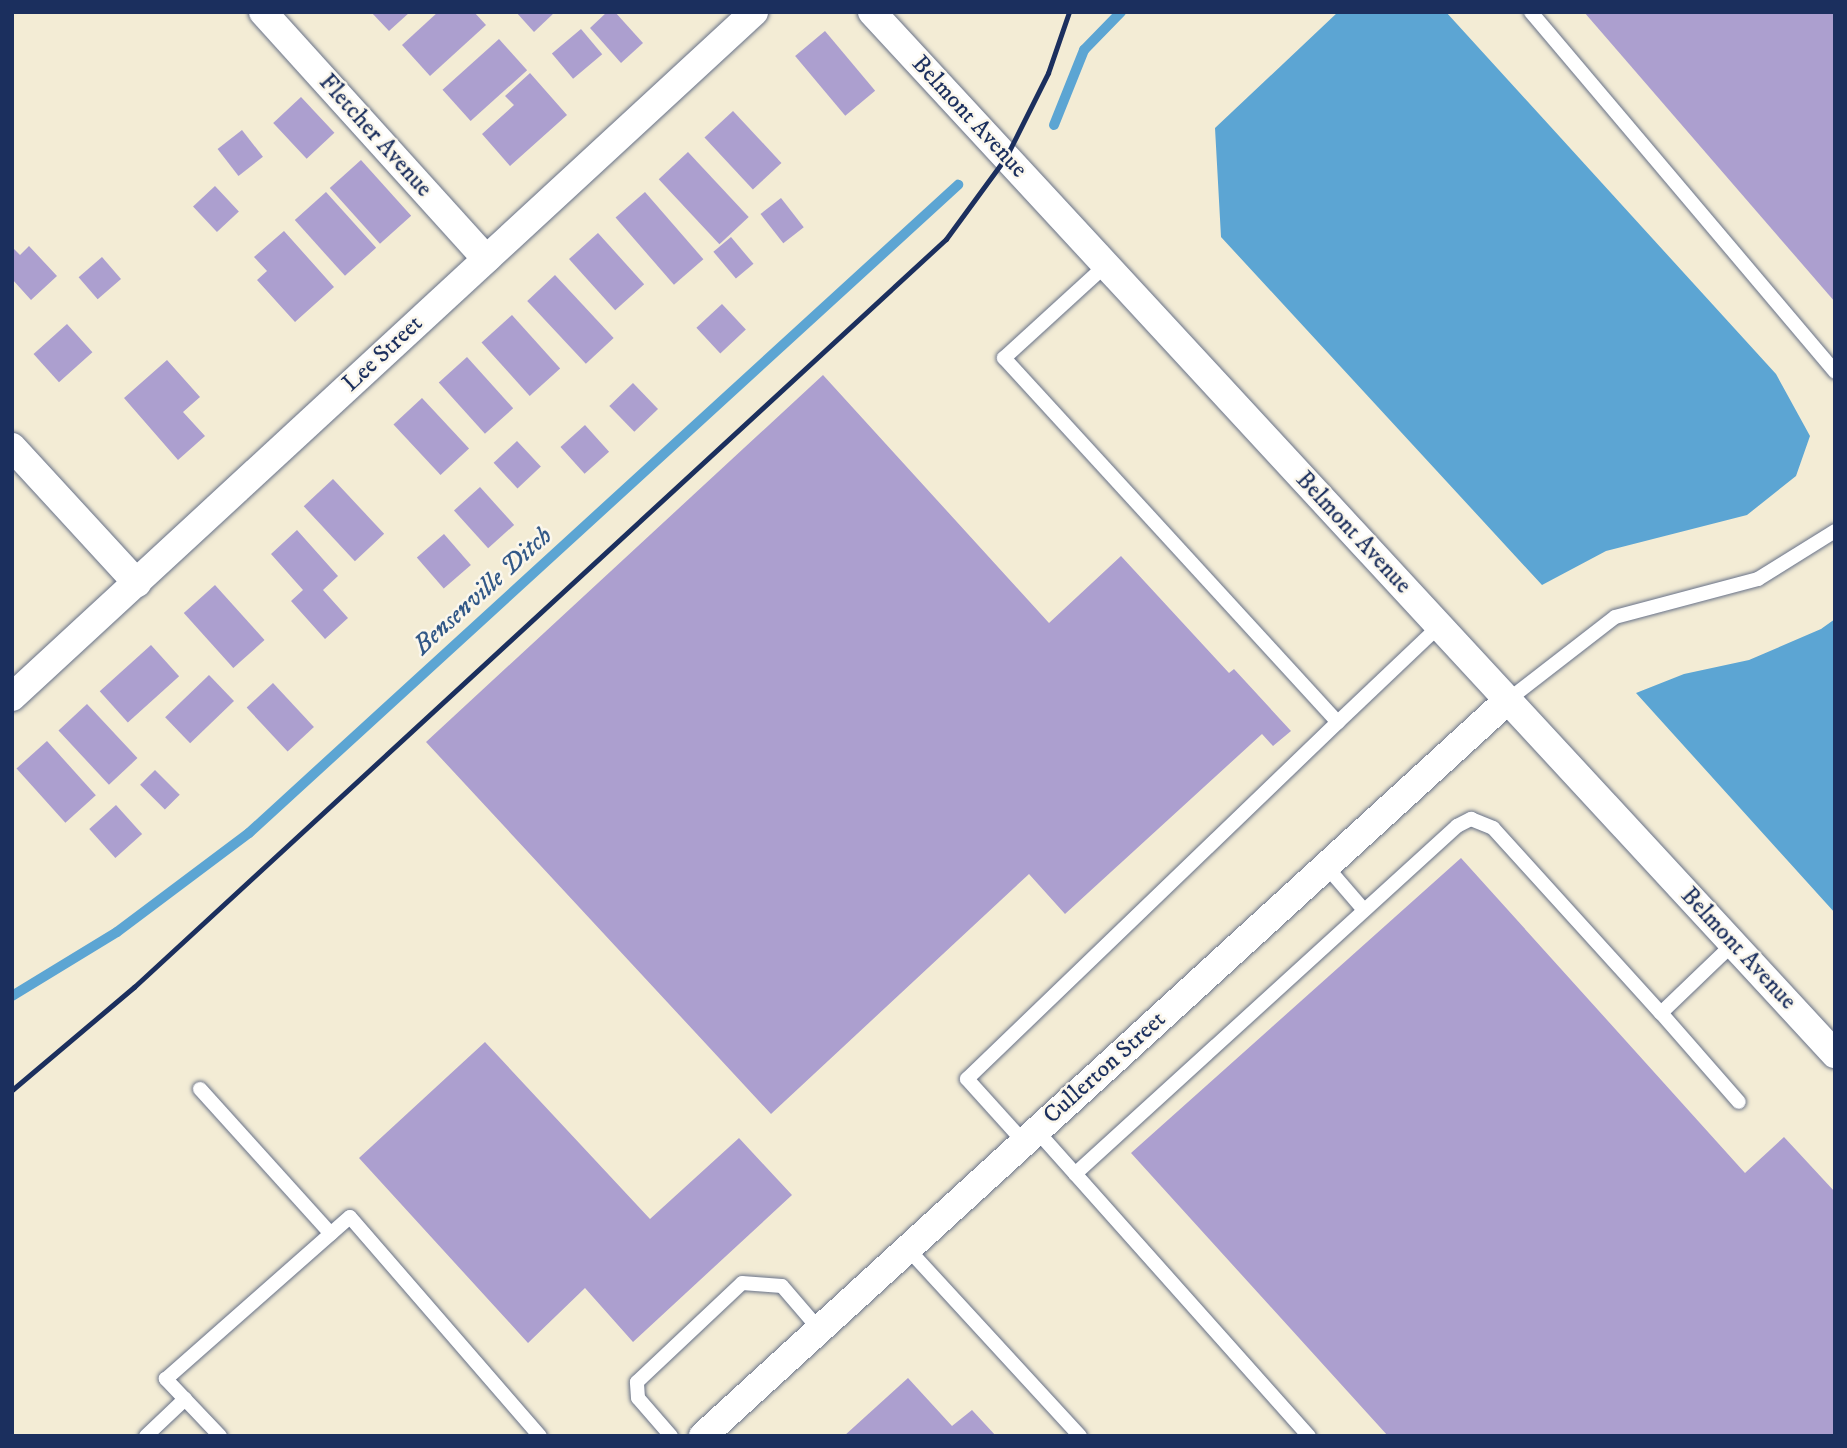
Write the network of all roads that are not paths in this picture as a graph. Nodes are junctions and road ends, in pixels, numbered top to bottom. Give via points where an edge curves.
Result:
1 (263, 12) edge
2 (754, 12) edge
3 (872, 12) edge
4 (1531, 12) edge
5 (486, 259) junction
6 (1106, 265) junction
7 (1835, 372) edge
8 (12, 447) edge
9 (1835, 531) edge
10 (137, 583) junction
11 (1439, 626) junction
12 (12, 696) edge
13 (1508, 700) junction
14 (1338, 722) junction
15 (1326, 866) junction
16 (1364, 910) junction
17 (1733, 944) junction
18 (1661, 1013) junction
19 (1835, 1054) edge
20 (200, 1088) dead end
21 (1739, 1102) dead end
22 (1031, 1137) junction
23 (1076, 1174) junction
24 (331, 1234) junction
25 (908, 1249) junction
26 (819, 1329) junction
27 (185, 1399) junction
28 (146, 1436) edge
29 (220, 1436) edge
30 (540, 1436) edge
31 (671, 1436) edge
32 (703, 1436) edge
33 (1080, 1436) edge
34 (1310, 1436) edge

1 - 5 street, Fletcher Avenue
2 - 5 street, Lee Street
3 - 6 street, Belmont Avenue
4 - 7 lane
5 - 10 street, Lee Street
6 - 11 street, Belmont Avenue
6 - 14 lane via 1003,358
8 - 10 street
9 - 13 lane via 1758,579 1615,617
10 - 12 street, Lee Street
11 - 13 street, Belmont Avenue
11 - 14 lane
13 - 15 street, Cullerton Street
13 - 17 street, Belmont Avenue
14 - 22 lane via 967,1079
15 - 16 lane
15 - 22 street, Cullerton Street
16 - 18 lane via 1457,826 1471,820 1483,822
16 - 23 lane
17 - 18 lane
17 - 19 street, Belmont Avenue
18 - 21 lane
20 - 24 lane
22 - 23 lane
22 - 25 street, Cullerton Street
23 - 34 lane
24 - 27 lane via 166,1379
24 - 30 lane via 350,1217
25 - 26 street, Cullerton Street
25 - 33 lane
26 - 31 lane via 782,1286 742,1283 637,1382 638,1398
26 - 32 street, Cullerton Street
27 - 28 lane
27 - 29 lane

